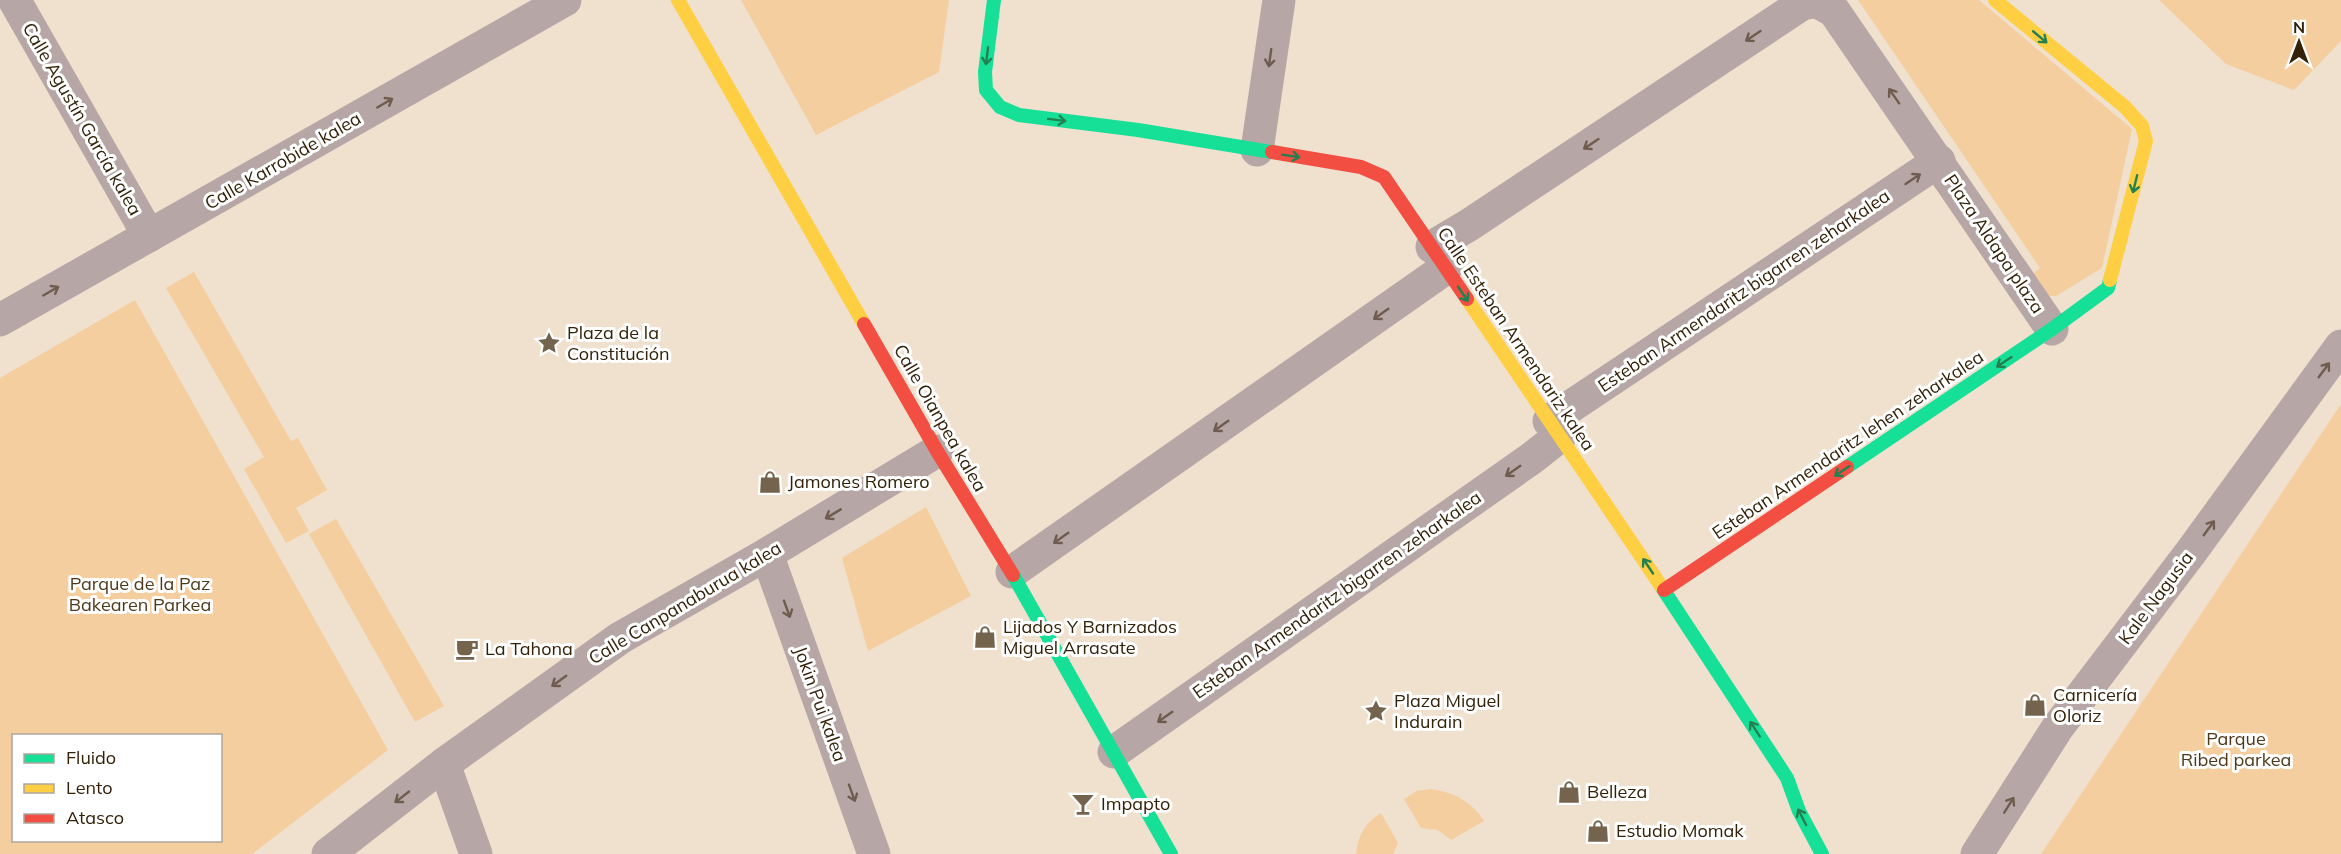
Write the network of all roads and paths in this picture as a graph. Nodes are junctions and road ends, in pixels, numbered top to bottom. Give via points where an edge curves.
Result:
1 (565, 0) edge
2 (678, 0) edge
3 (994, 0) edge
4 (1279, 0) edge
5 (1995, 0) edge
6 (11, 3) edge
7 (1257, 150) junction
8 (1939, 161) junction
9 (149, 236) junction
10 (1439, 258) junction
11 (0, 320) edge
12 (2052, 329) junction
13 (2341, 346) edge
14 (1554, 428) junction
15 (937, 451) junction
16 (767, 554) junction
17 (1012, 572) junction
18 (1664, 590) junction
19 (1114, 752) junction
20 (444, 764) junction
21 (328, 854) edge
22 (476, 854) edge
23 (874, 854) edge
24 (1171, 854) edge
25 (1822, 854) edge
26 (1977, 854) edge

9 -> 1 street, Calle Karrobide kalea
2 - 15 street, Calle Oianpea kalea
3 -> 7 street, Calle Esteban Armendariz kalea via 985,72 987,90 1000,107 1019,115
4 -> 7 street
5 -> 12 street, Plaza Aldapa plaza via 2125,107 2142,126 2146,141 2108,288
6 - 9 street, Calle Agustín García kalea
7 -> 10 street, Calle Esteban Armendariz kalea via 1361,167 1384,177
8 -> 10 street, Plaza Aldapa plaza via 1834,11 1816,1 1802,4 1469,225
8 - 12 street, Plaza Aldapa plaza
14 -> 8 street, Esteban Armendaritz bigarren zeharkalea
11 -> 9 street, Calle Karrobide kalea
10 -> 14 street, Calle Esteban Armendariz kalea
10 -> 17 street
12 -> 18 street, Esteban Armendaritz lehen zeharkalea
26 -> 13 street, Kale Nagusia via 2058,727
18 -> 14 street, Calle Esteban Armendariz kalea
14 -> 19 street, Esteban Armendaritz bigarren zeharkalea via 1532,458
15 -> 16 street, Calle Canpanaburua kalea
15 - 17 street, Calle Oianpea kalea
16 -> 20 street, Calle Canpanaburua kalea via 620,638
16 -> 23 street, Jokin Pui kalea
17 - 19 street, Calle Oianpea kalea
25 -> 18 street, Calle Esteban Armendariz kalea via 1787,778
19 - 24 street, Calle Oianpea kalea
20 -> 21 street, Calle Canpanaburua kalea
20 - 22 street

